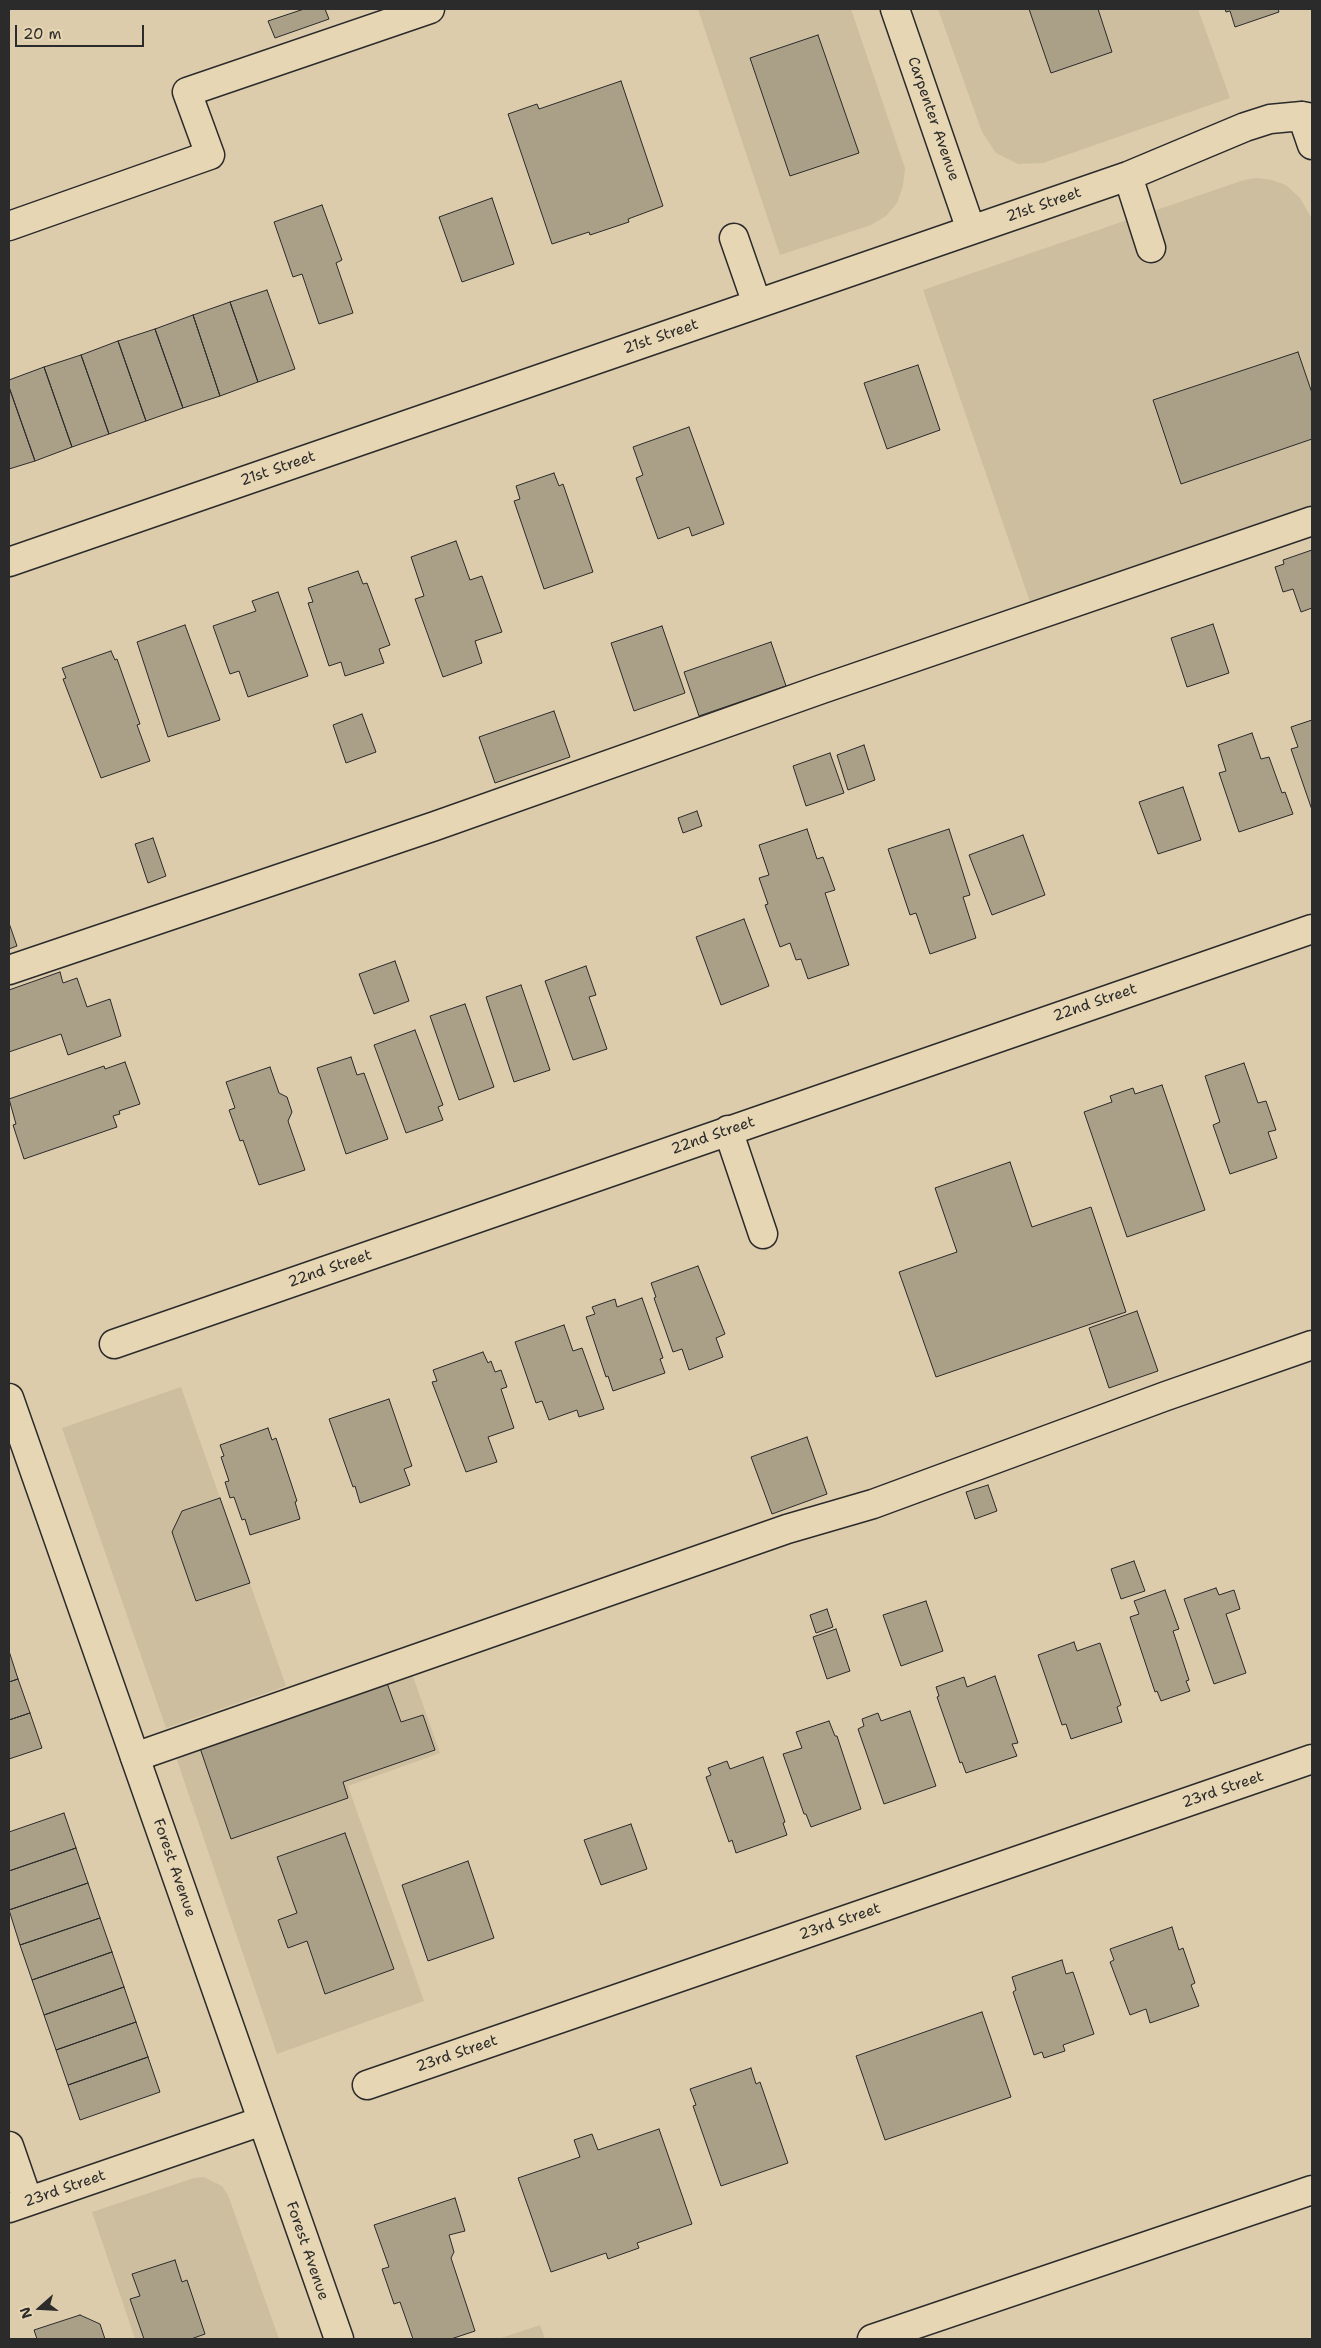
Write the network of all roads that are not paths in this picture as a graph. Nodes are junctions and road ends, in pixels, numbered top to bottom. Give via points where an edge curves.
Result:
1 (430, 9) edge
2 (894, 9) edge
3 (1307, 117) edge
4 (1312, 145) edge
5 (1128, 176) junction
6 (9, 226) edge
7 (971, 230) junction
8 (734, 238) dead end
9 (1151, 248) dead end
10 (757, 304) junction
11 (1312, 521) edge
12 (9, 562) edge
13 (1312, 929) edge
14 (9, 970) edge
15 (728, 1130) junction
16 (764, 1234) dead end
17 (114, 1344) dead end
18 (1312, 1345) edge
19 (9, 1398) edge
20 (135, 1757) junction
21 (1312, 1759) edge
22 (367, 2084) dead end
23 (262, 2121) junction
24 (9, 2146) edge
25 (1312, 2190) edge
26 (18, 2205) edge
27 (339, 2339) edge
28 (872, 2339) edge

1 - 6 street via 187,92 210,155
2 - 7 street, Carpenter Avenue
3 - 4 street
3 - 5 street, 21st Street via 1270,119 1245,127
5 - 7 street, 21st Street
5 - 9 street
7 - 10 street, 21st Street
8 - 10 street
10 - 12 street, 21st Street
11 - 14 street via 435,826
13 - 15 street, 22nd Street
15 - 16 street
15 - 17 street, 22nd Street
18 - 20 street via 873,1504 787,1529
19 - 20 street, Forest Avenue
20 - 23 street, Forest Avenue
21 - 22 street, 23rd Street
23 - 26 street, 23rd Street
23 - 27 street, Forest Avenue
24 - 26 street
25 - 28 street

